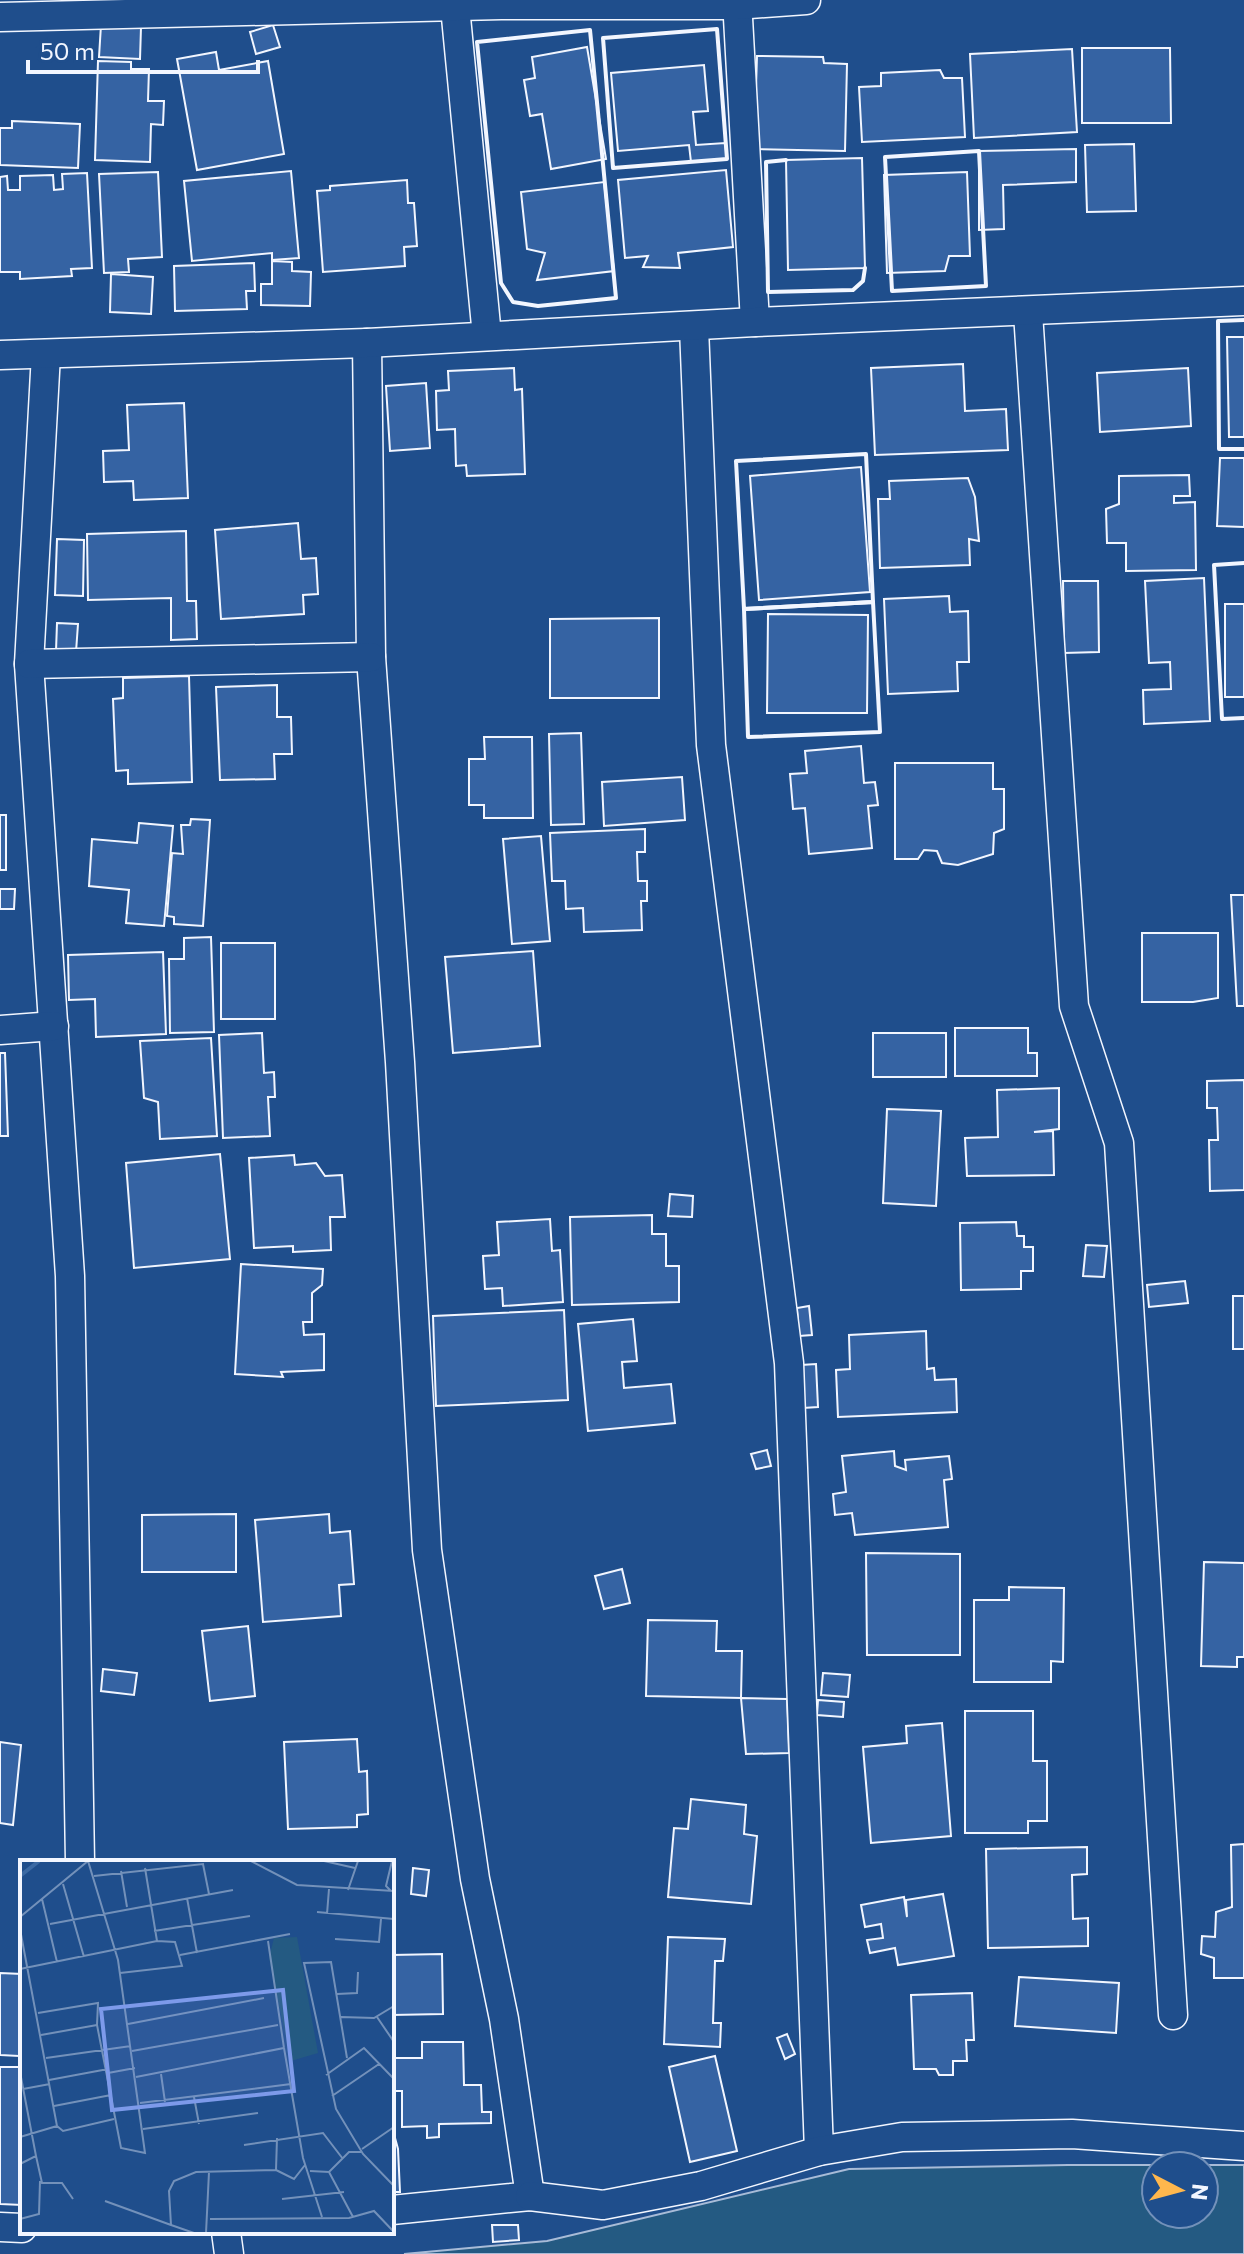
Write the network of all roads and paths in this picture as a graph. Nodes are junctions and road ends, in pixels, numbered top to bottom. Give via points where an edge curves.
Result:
1 (806, 0) edge
2 (501, 2) edge
3 (737, 2) edge
4 (181, 6) edge
5 (455, 7) junction
6 (0, 17) edge
7 (1244, 301) edge
8 (1028, 313) junction
9 (755, 322) junction
10 (694, 328) junction
11 (487, 336) junction
12 (367, 343) junction
13 (46, 354) junction
14 (0, 355) edge
15 (371, 657) junction
16 (29, 664) junction
17 (54, 1026) junction
18 (0, 1030) edge
19 (80, 1860) edge
20 (1173, 2015) dead end
21 (1244, 2146) edge
22 (819, 2151) junction
23 (530, 2196) junction
24 (394, 2210) edge
25 (0, 2227) edge
26 (20, 2228) edge
27 (226, 2234) edge
28 (229, 2254) edge

1 - 3 street
2 - 3 street
2 - 5 street
3 - 9 street
4 - 5 street
4 - 6 street
5 - 11 street
7 - 8 street
8 - 9 street
8 - 20 street via 1074,1006 1119,1143
9 - 10 street
10 - 11 street
10 - 22 street via 711,745 789,1363
11 - 12 street
12 - 13 street
12 - 15 street
13 - 14 street
13 - 16 street
15 - 16 street
15 - 23 street via 427,1550 475,1879 504,2019
16 - 17 street
17 - 18 street
17 - 19 street via 70,1276
21 - 22 street via 1072,2134 902,2137
22 - 23 street via 701,2186 603,2205
23 - 24 street
25 - 26 street
27 - 28 street

